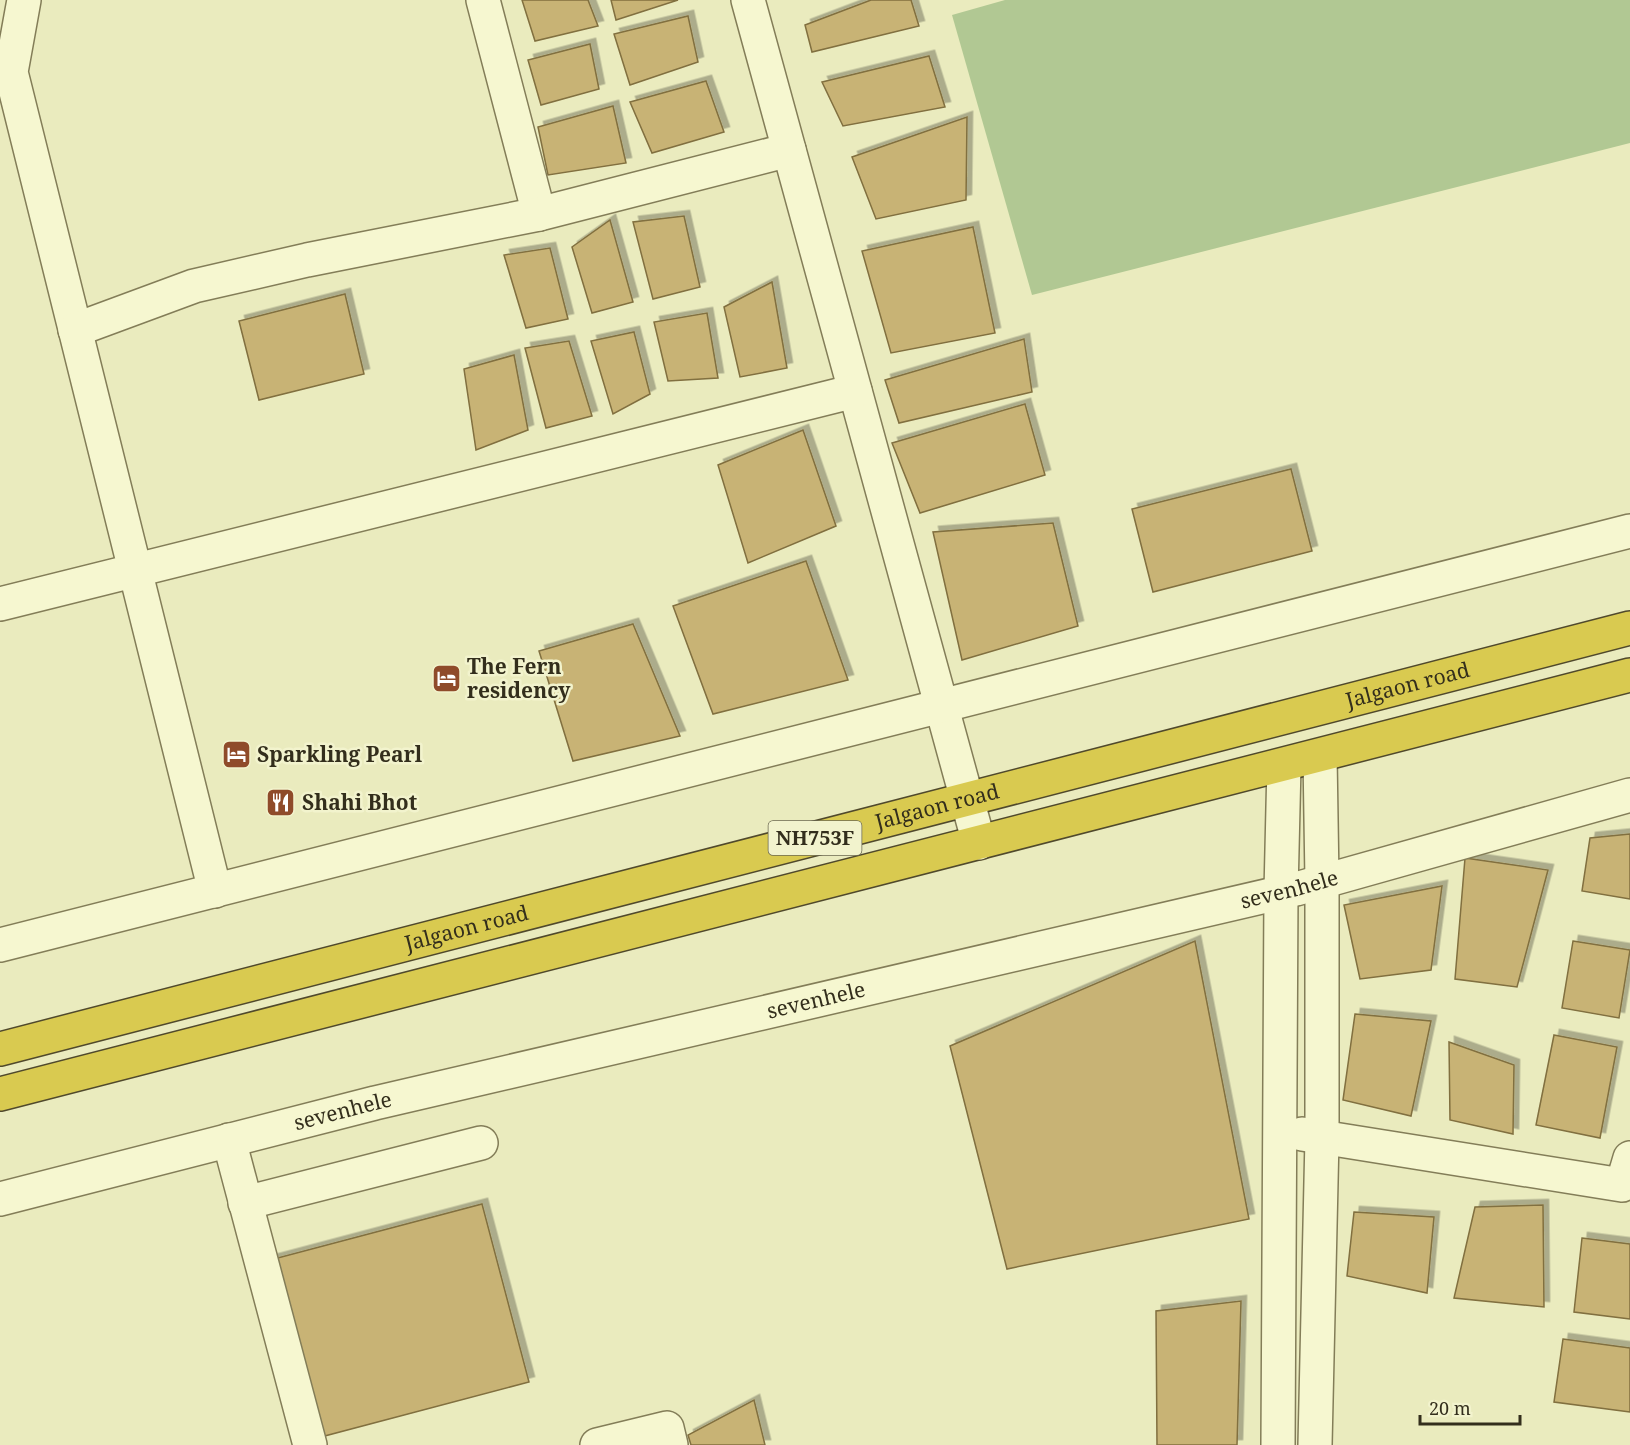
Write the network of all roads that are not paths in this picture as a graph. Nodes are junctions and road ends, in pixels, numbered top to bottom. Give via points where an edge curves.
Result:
1 (24, 0) edge
2 (483, 0) edge
3 (748, 0) edge
4 (789, 150) junction
5 (539, 213) junction
6 (75, 330) junction
7 (855, 391) junction
8 (1630, 531) edge
9 (135, 569) junction
10 (0, 604) edge
11 (1630, 628) edge
12 (1630, 675) edge
13 (941, 706) junction
14 (1320, 756) junction
15 (1284, 765) junction
16 (1630, 795) edge
17 (966, 799) junction
18 (979, 843) junction
19 (1322, 881) junction
20 (215, 891) junction
21 (1281, 892) junction
22 (0, 945) edge
23 (0, 1049) edge
24 (0, 1094) edge
25 (1280, 1131) junction
26 (1322, 1138) junction
27 (229, 1140) junction
28 (481, 1143) dead end
29 (1630, 1158) edge
30 (0, 1199) edge
31 (245, 1203) junction
32 (310, 1445) edge
33 (597, 1445) edge
34 (670, 1445) edge
35 (1278, 1445) edge
36 (1315, 1445) edge

1 - 6 street via 11,72
2 - 5 street
3 - 4 street
4 - 5 street
4 - 7 street
5 - 6 street via 194,286
6 - 9 street
7 - 9 street
7 - 13 street
8 - 13 street
9 - 10 street
9 - 20 street
11 - 17 highway, Jalgaon road / NH753F
12 - 14 highway, NH753F
13 - 17 street
13 - 20 street
14 - 15 highway, NH753F
14 - 19 street
15 - 18 highway, NH753F
15 - 21 street
16 - 19 street, sevenhele
17 - 18 street
17 - 23 highway, Jalgaon road / NH753F
18 - 24 highway, NH753F
19 - 21 street, sevenhele
19 - 26 street
20 - 22 street
21 - 25 street
21 - 27 street, sevenhele
25 - 26 street
25 - 35 street
26 - 29 street via 1622,1185
26 - 36 street
27 - 30 street, sevenhele
27 - 31 street
28 - 31 street
31 - 32 street
33 - 34 street via 667,1428

